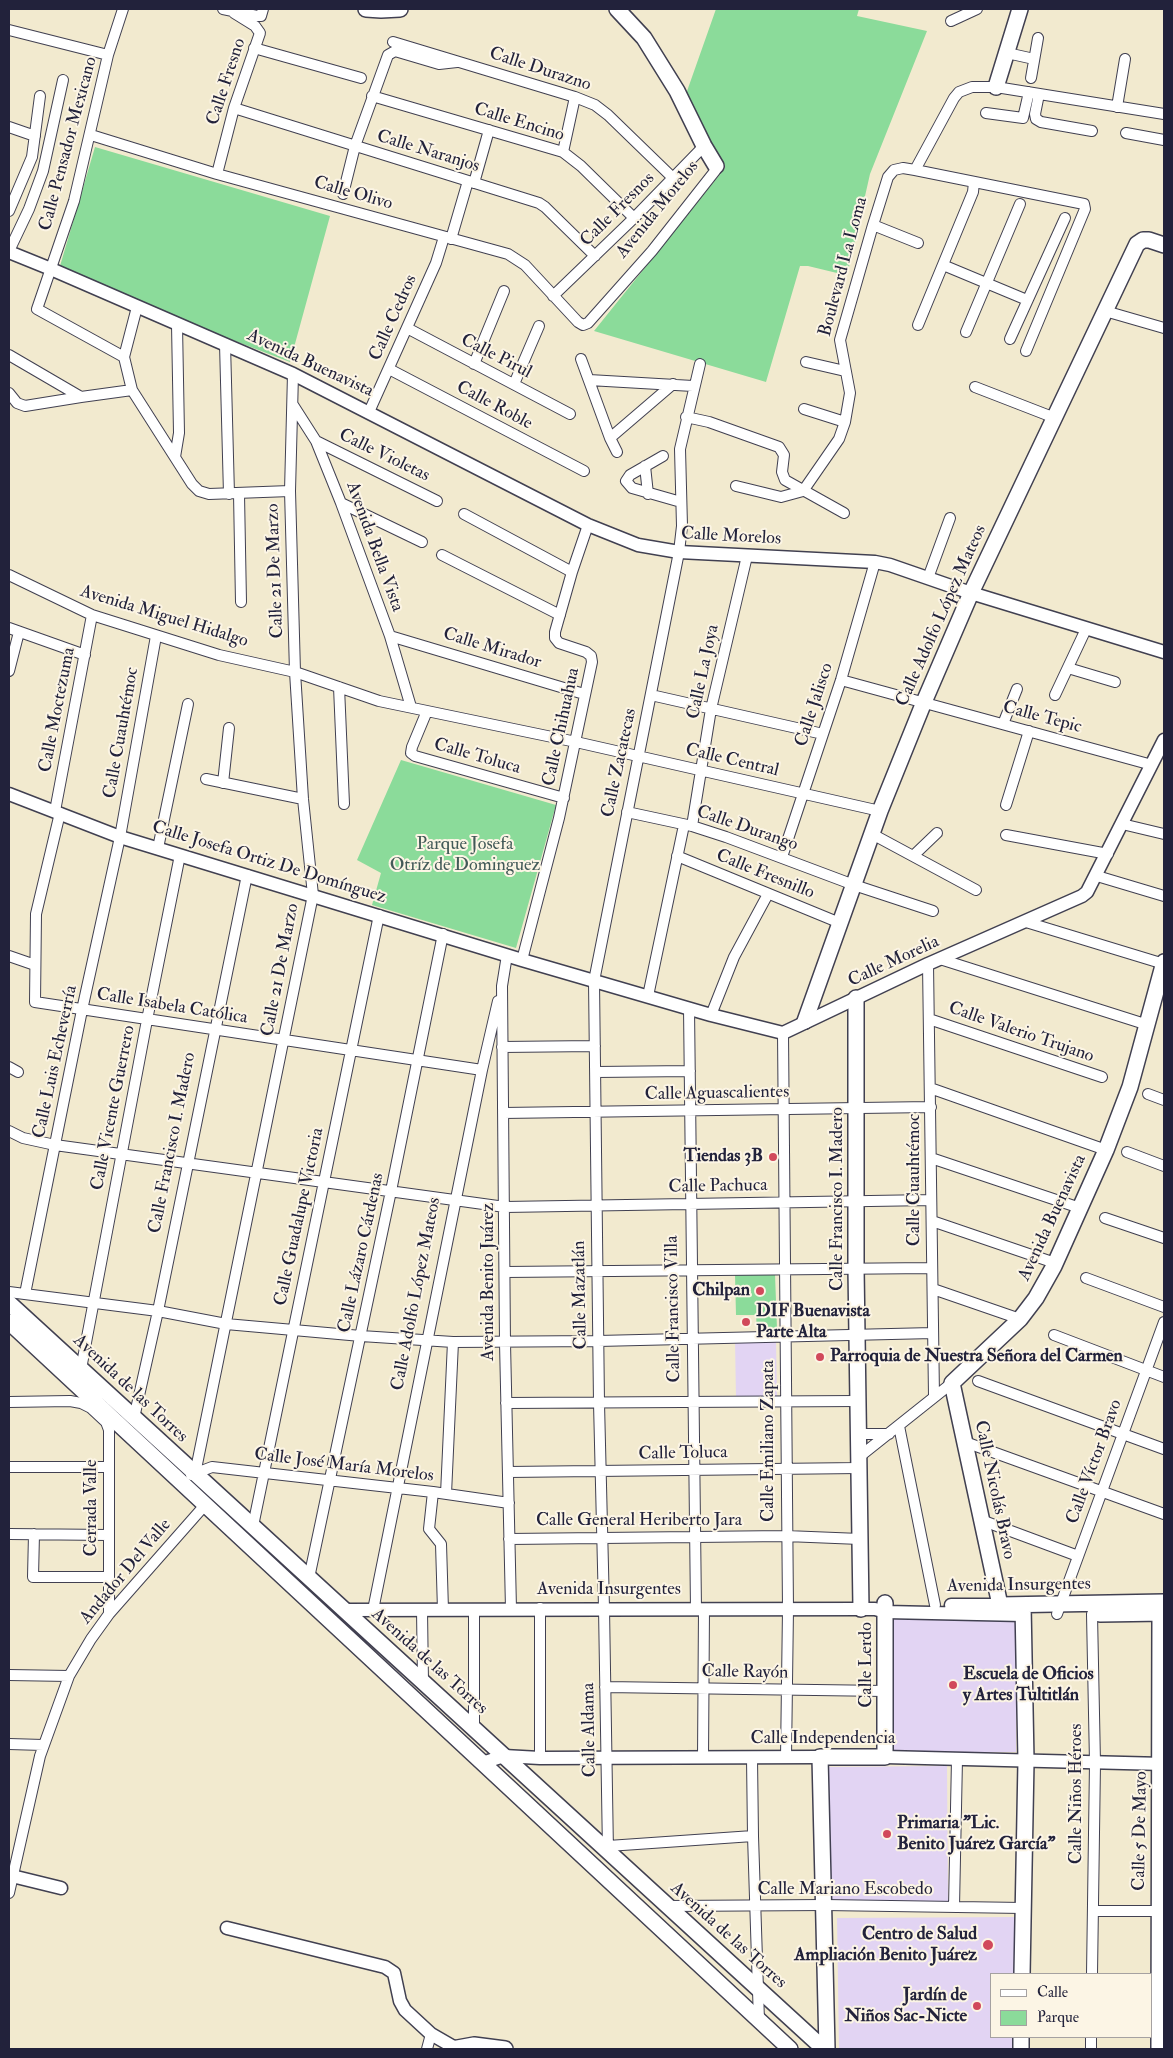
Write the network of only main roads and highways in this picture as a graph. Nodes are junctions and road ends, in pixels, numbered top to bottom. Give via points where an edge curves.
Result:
1 (366, 9) edge
2 (400, 9) edge
3 (617, 9) edge
4 (1020, 9) edge
5 (996, 87) road end
6 (716, 166) road end
7 (1164, 245) edge
8 (1164, 963) edge
9 (856, 998) road end
10 (805, 1021) road end
11 (9, 1303) edge
12 (9, 1322) edge
13 (952, 1383) joint
14 (1000, 1605) joint
15 (877, 1608) joint
16 (1059, 1609) junction
17 (1163, 1609) edge
18 (1023, 1610) junction
19 (885, 1757) joint
20 (1163, 1764) edge
21 (1162, 1911) edge
22 (1022, 1973) edge
23 (455, 2049) edge
24 (505, 2049) edge
25 (790, 2049) edge
26 (826, 2049) edge
27 (1158, 2049) edge

1 - 2 main road
3 - 6 main road, Avenida Morelos via 644,38 677,91
4 - 5 main road
7 - 10 main road, Calle Adolfo López Mateos via 1143,240 1137,244 971,593 880,811
8 - 13 main road, Avenida Buenavista via 1130,1088 1055,1263 1020,1319
9 - 15 main road, Calle Francisco I. Madero via 860,1539
11 - 26 main road, Avenida de las Torres
12 - 25 main road, Avenida de las Torres
13 - 14 main road, Calle Nicolás Bravo
14 - 18 main road, Avenida Insurgentes
15 - 19 main road, Calle Lerdo via 885,1691
16 - 17 main road, Avenida Insurgentes
16 - 17 main road, Avenida Insurgentes via 1092,1614
16 - 18 main road, Avenida Insurgentes
17 - 20 main road, Calle 5 De Mayo
18 - 22 main road via 1026,1761
19 - 26 main road, Calle Independencia via 820,1757
20 - 21 main road, Calle 5 De Mayo
21 - 27 main road, Calle 5 De Mayo
23 - 24 main road via 474,2045

